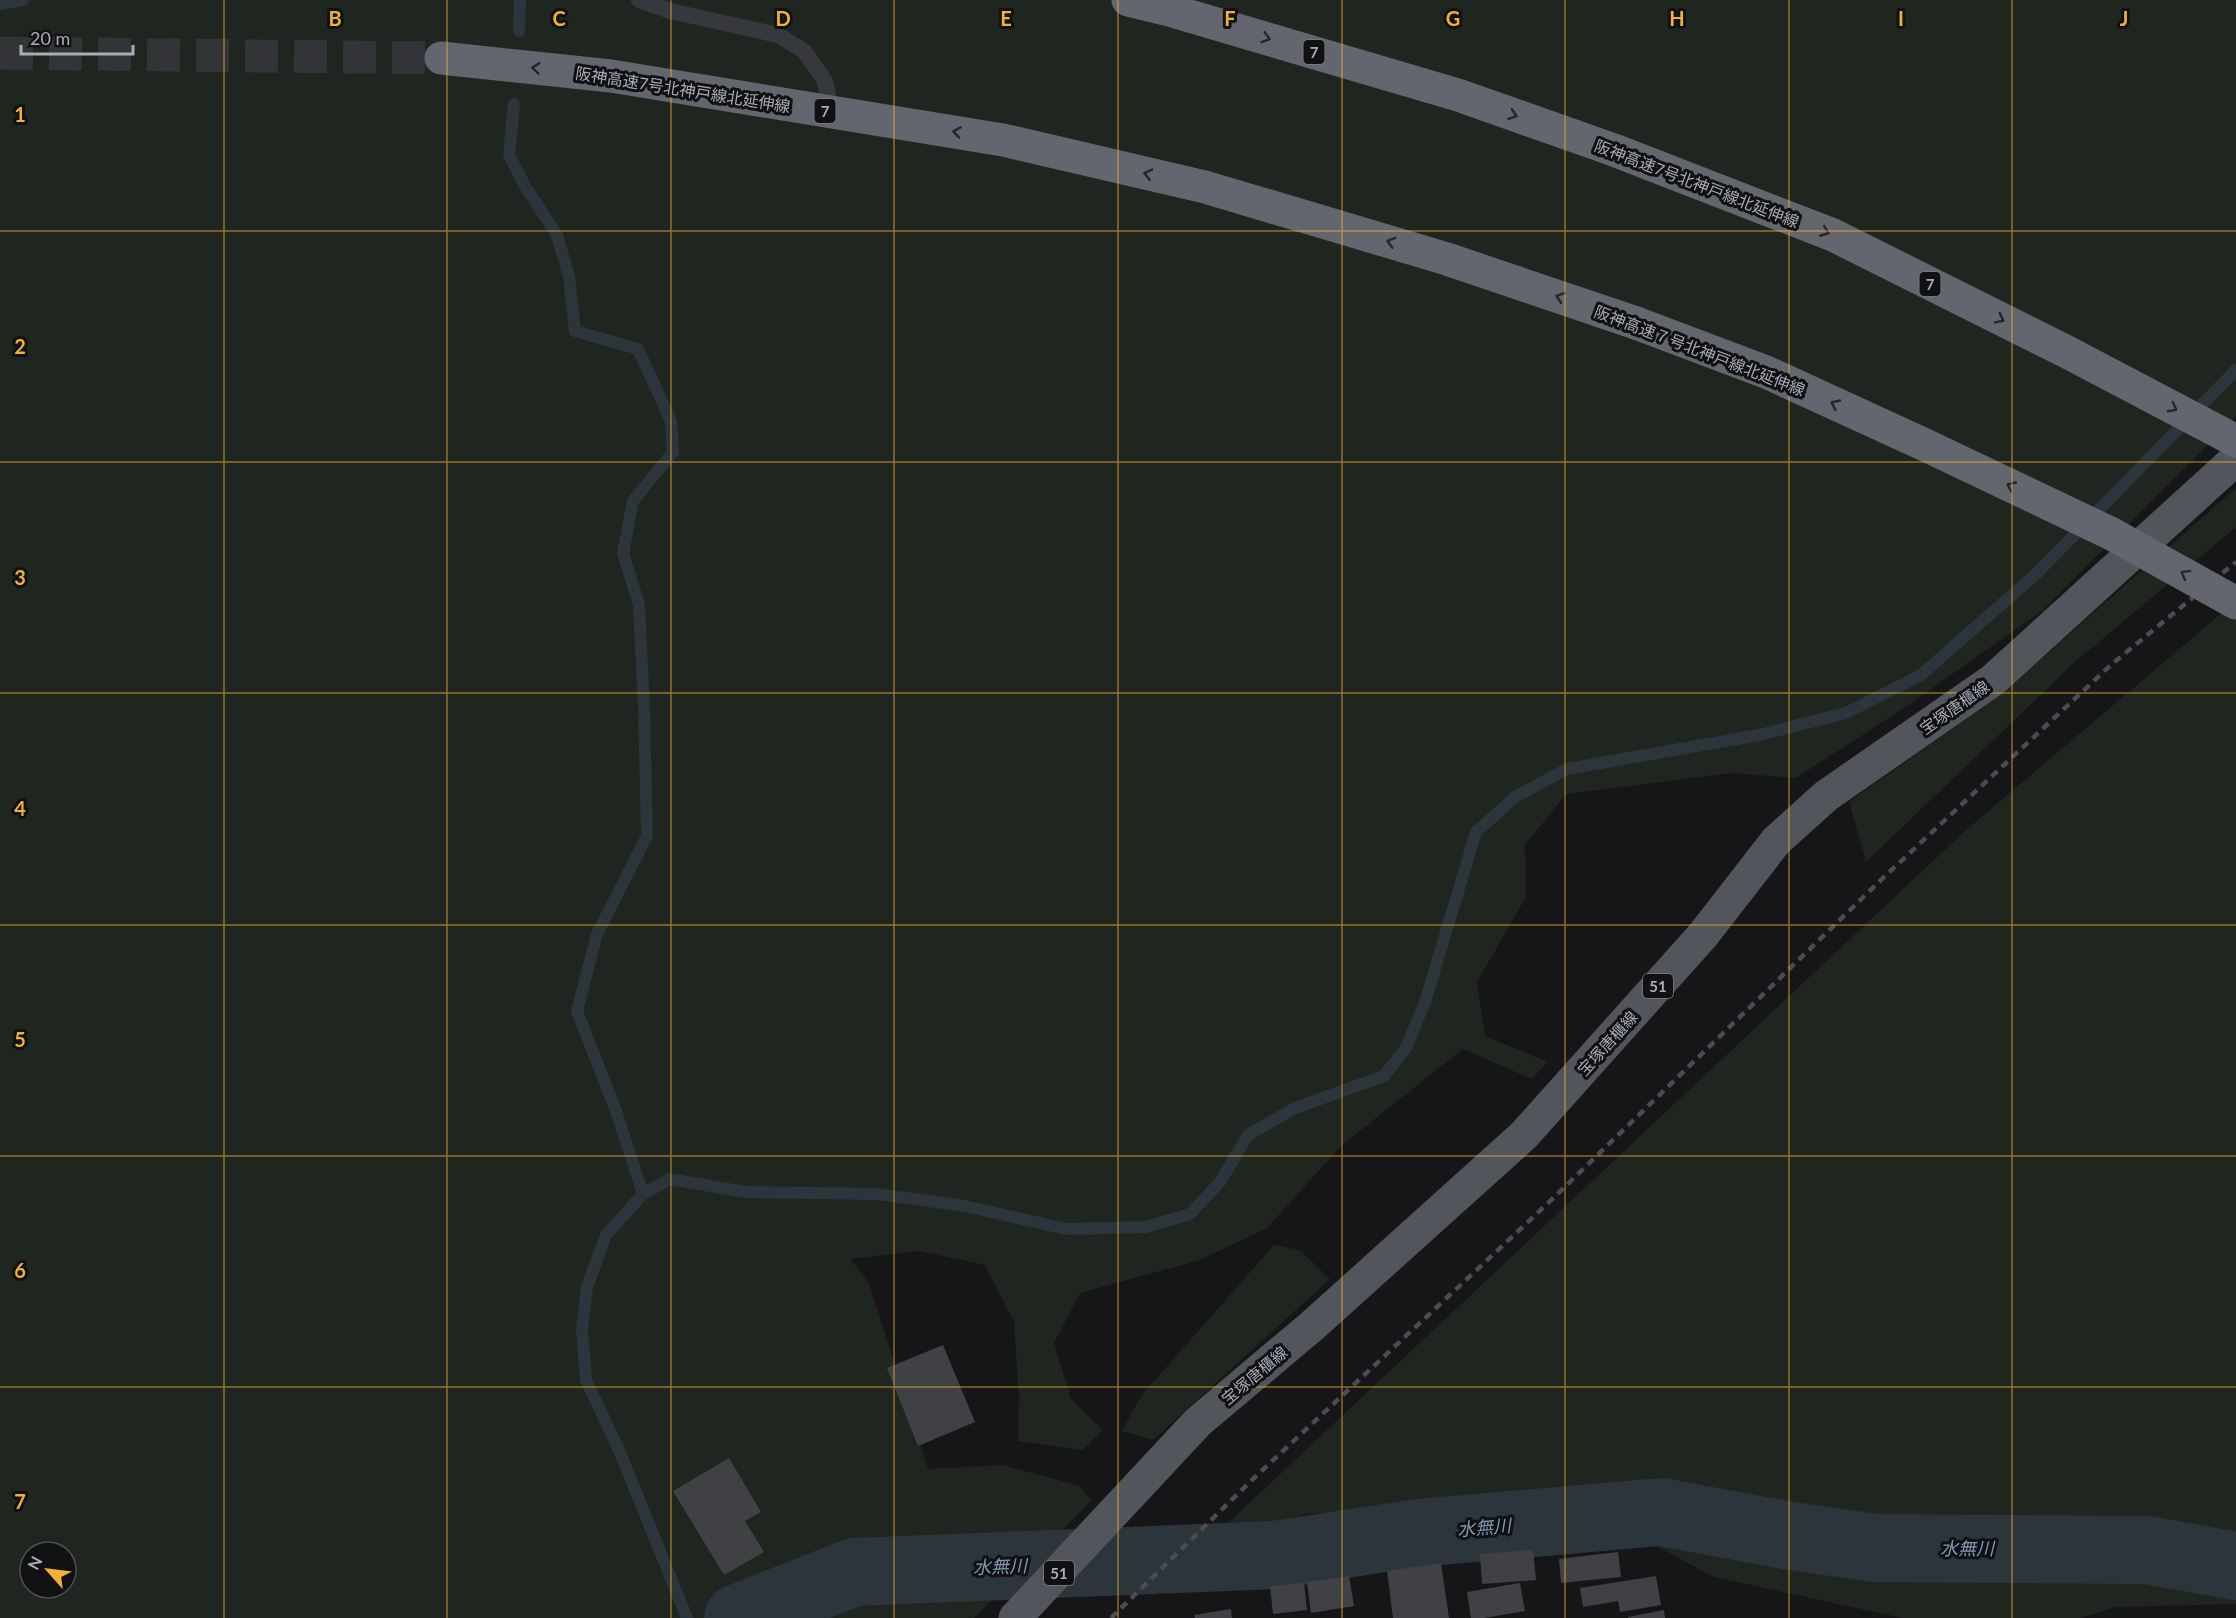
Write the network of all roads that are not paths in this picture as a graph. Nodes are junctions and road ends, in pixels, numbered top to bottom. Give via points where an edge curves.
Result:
1 (639, 0) edge
2 (1128, 0) edge
3 (441, 58) tunnel mouth
4 (831, 111) junction
5 (1205, 187) joint
6 (2236, 441) edge
7 (2236, 459) edge
8 (2236, 603) edge
9 (1018, 1615) edge

1 - 4 lane via 670,11 777,35 804,51 825,81
2 -> 6 highway, 阪神高速7号北神戸線北延伸線 / 7 via 1458,95 1614,150 1833,235
4 -> 3 highway, 阪神高速7号北神戸線北延伸線 / 7 via 611,76
5 -> 4 highway, 阪神高速7号北神戸線北延伸線 / 7 via 1003,140
8 -> 5 highway, 阪神高速７号北神戸線北延伸線 / 7, bridge via 2110,533 1766,372 1447,259
7 - 9 main road, 宝塚唐櫃線 / 51 via 1994,680 1826,796 1776,841 1703,935 1524,1135 1312,1326 1198,1422

